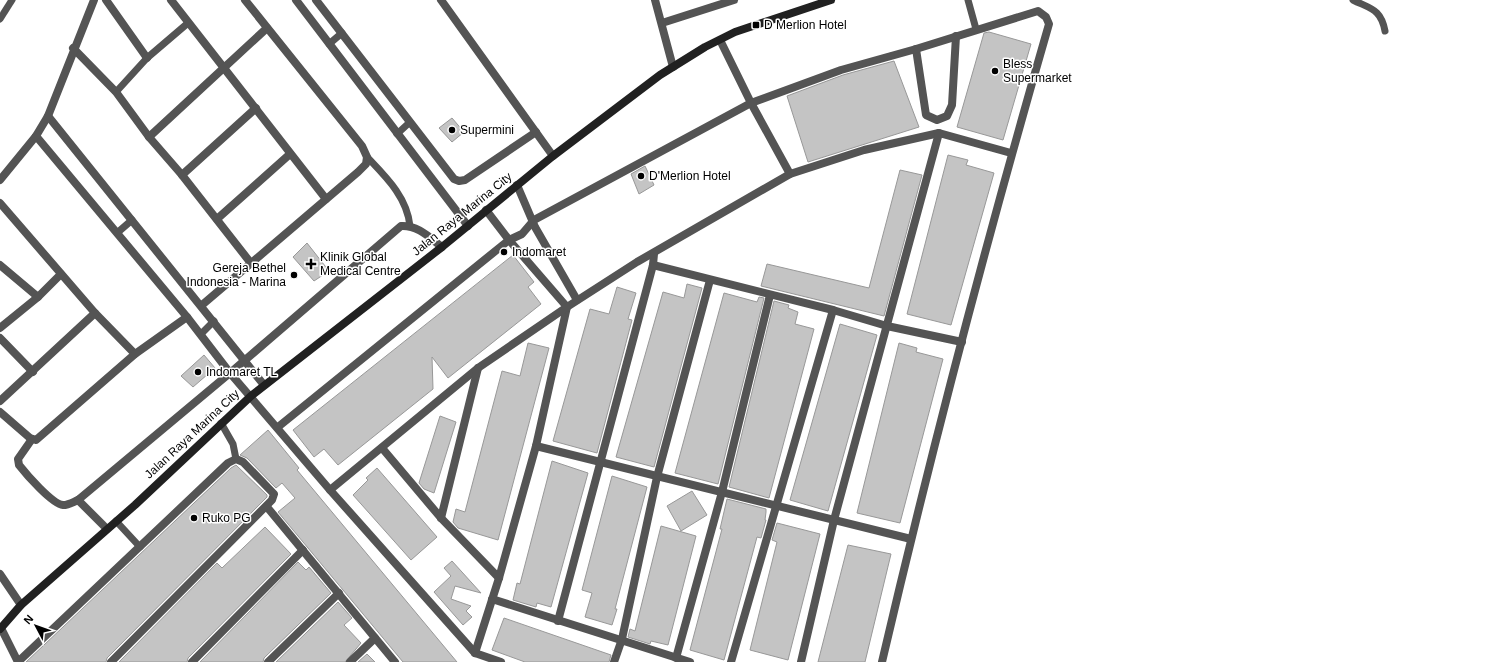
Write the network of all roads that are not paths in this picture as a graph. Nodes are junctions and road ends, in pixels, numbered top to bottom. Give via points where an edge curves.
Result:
1 (12, 0) edge
2 (94, 0) edge
3 (106, 0) edge
4 (171, 0) edge
5 (245, 0) edge
6 (296, 0) edge
7 (316, 0) edge
8 (441, 0) edge
9 (655, 0) edge
10 (734, 0) edge
11 (831, 0) edge
12 (968, 0) edge
13 (1353, 0) edge
14 (0, 19) edge
15 (188, 23) junction
16 (662, 23) junction
17 (267, 28) junction
18 (976, 29) junction
19 (1385, 31) dead end
20 (342, 33) junction
21 (956, 36) junction
22 (720, 40) junction
23 (330, 44) junction
24 (73, 48) junction
25 (916, 49) junction
26 (147, 58) junction
27 (673, 67) junction
28 (223, 68) junction
29 (116, 92) junction
30 (751, 103) junction
31 (256, 108) junction
32 (48, 116) junction
33 (410, 122) junction
34 (536, 132) junction
35 (398, 134) junction
36 (940, 134) junction
37 (36, 136) junction
38 (149, 137) junction
39 (1011, 153) junction
40 (290, 154) junction
41 (553, 156) junction
42 (368, 157) junction
43 (790, 174) junction
44 (182, 175) junction
45 (0, 180) edge
46 (517, 185) junction
47 (326, 199) junction
48 (0, 203) edge
49 (486, 210) junction
50 (217, 219) junction
51 (132, 220) junction
52 (534, 220) junction
53 (410, 226) junction
54 (468, 226) junction
55 (117, 233) junction
56 (509, 240) junction
57 (442, 248) junction
58 (654, 254) junction
59 (250, 262) junction
60 (0, 265) edge
61 (653, 265) junction
62 (61, 274) junction
63 (710, 280) junction
64 (770, 295) junction
65 (38, 297) junction
66 (577, 300) junction
67 (202, 304) junction
68 (566, 307) junction
69 (833, 310) junction
70 (95, 313) junction
71 (187, 317) junction
72 (214, 322) junction
73 (887, 326) junction
74 (0, 328) edge
75 (201, 334) junction
76 (0, 338) edge
77 (962, 342) junction
78 (135, 354) junction
79 (244, 360) junction
80 (478, 368) junction
81 (34, 372) junction
82 (230, 373) junction
83 (264, 385) junction
84 (251, 396) junction
85 (0, 401) edge
86 (0, 412) edge
87 (221, 422) junction
88 (278, 428) junction
89 (32, 439) junction
90 (536, 446) junction
91 (382, 448) junction
92 (236, 459) junction
93 (601, 463) junction
94 (657, 476) junction
95 (330, 490) junction
96 (722, 492) junction
97 (78, 500) junction
98 (776, 506) junction
99 (266, 507) junction
100 (441, 518) junction
101 (834, 520) junction
102 (116, 521) junction
103 (107, 529) junction
104 (911, 539) junction
105 (140, 547) junction
106 (303, 550) junction
107 (0, 574) edge
108 (499, 578) junction
109 (339, 593) junction
110 (492, 598) junction
111 (21, 605) junction
112 (558, 621) junction
113 (0, 629) edge
114 (375, 638) junction
115 (622, 639) junction
116 (475, 653) junction
117 (676, 658) junction
118 (18, 662) edge
119 (111, 662) edge
120 (192, 662) edge
121 (268, 662) edge
122 (350, 662) edge
123 (394, 662) edge
124 (501, 662) edge
125 (614, 662) edge
126 (690, 662) edge
127 (731, 662) edge
128 (801, 662) edge
129 (882, 662) edge

1 - 14 lane
2 - 24 street
3 - 26 street
4 - 15 street
5 - 17 street
6 - 23 street
7 - 20 street
8 - 34 street
9 - 16 street
10 - 16 street
11 - 22 main road, Jalan Raya Marina City via 736,32
12 - 18 lane
13 - 19 lane via 1382,17
15 - 26 lane
15 - 28 street
16 - 27 street
17 - 28 street
17 - 42 street via 362,146
18 - 21 street
18 - 39 street via 1038,12 1046,17 1050,24
20 - 23 lane
20 - 33 street
21 - 25 street
21 - 25 street via 952,104 947,116 937,120 926,115
22 - 27 main road, Jalan Raya Marina City
22 - 30 street
23 - 35 street
24 - 29 street
24 - 32 street
25 - 30 street via 841,70
26 - 29 lane
27 - 41 main road, Jalan Raya Marina City
28 - 31 street
28 - 38 street
29 - 38 street
30 - 43 street
30 - 52 street
31 - 40 street
31 - 44 street
32 - 37 street
32 - 51 street
33 - 34 street via 454,179 459,181 466,180
33 - 35 lane
34 - 41 street
35 - 54 street
36 - 39 street
36 - 43 street via 864,150
36 - 73 street
37 - 45 street
37 - 55 street
38 - 44 street
39 - 77 street
40 - 47 street
40 - 50 street
41 - 46 main road, Jalan Raya Marina City
42 - 47 street via 366,164 358,172
42 - 53 lane via 396,189 409,214
43 - 58 street
44 - 50 street
46 - 49 main road, Jalan Raya Marina City
46 - 52 street
47 - 59 street
48 - 62 street
49 - 54 main road, Jalan Raya Marina City
49 - 56 street
50 - 59 street
51 - 55 lane
51 - 67 street
52 - 56 street via 522,234
52 - 66 street
53 - 57 street via 418,229
53 - 79 street via 402,226
54 - 57 main road, Jalan Raya Marina City
55 - 71 street
56 - 68 street
56 - 88 street
57 - 83 main road, Jalan Raya Marina City
58 - 61 street
58 - 66 street
59 - 67 street
60 - 65 street
61 - 63 street
61 - 93 street
62 - 65 street
62 - 70 street
63 - 64 street
63 - 94 street
64 - 69 street
64 - 96 street
65 - 74 street
66 - 68 street
67 - 72 street
68 - 80 street
68 - 90 street
69 - 73 street
69 - 98 street
70 - 78 street
70 - 81 street
71 - 75 street
71 - 78 street
72 - 75 lane
72 - 79 street
73 - 77 street
73 - 101 street
75 - 82 street
76 - 81 street
77 - 104 street
78 - 89 street via 36,440
79 - 82 street
79 - 83 street
80 - 91 street
80 - 100 street
81 - 85 street
82 - 84 street
82 - 97 street
83 - 84 main road, Jalan Raya Marina City
84 - 87 main road, Jalan Raya Marina City
84 - 88 street
86 - 89 street
87 - 92 lane via 233,444
87 - 102 main road, Jalan Raya Marina City
88 - 95 street
89 - 97 street via 18,459 24,473 61,505
90 - 93 street
90 - 108 street
91 - 95 street
91 - 100 street
92 - 99 street via 243,462 274,494
92 - 105 street via 228,463
93 - 94 street
93 - 112 street
94 - 96 street
94 - 115 street
95 - 116 street
96 - 98 street
96 - 117 street
97 - 103 street
98 - 101 street
98 - 127 street
99 - 106 street
99 - 119 street
100 - 108 street
101 - 104 street
101 - 128 street
102 - 103 main road, Jalan Raya Marina City
102 - 105 lane
103 - 111 main road, Jalan Raya Marina City
104 - 129 street
105 - 118 street
106 - 109 street
106 - 120 street
107 - 111 street
108 - 110 street
109 - 114 street
109 - 121 street
110 - 112 street
110 - 116 street
111 - 113 main road, Jalan Raya Marina City
112 - 115 street
113 - 118 street
114 - 122 street
114 - 123 street
115 - 117 street
115 - 125 street
116 - 124 street
117 - 126 street

